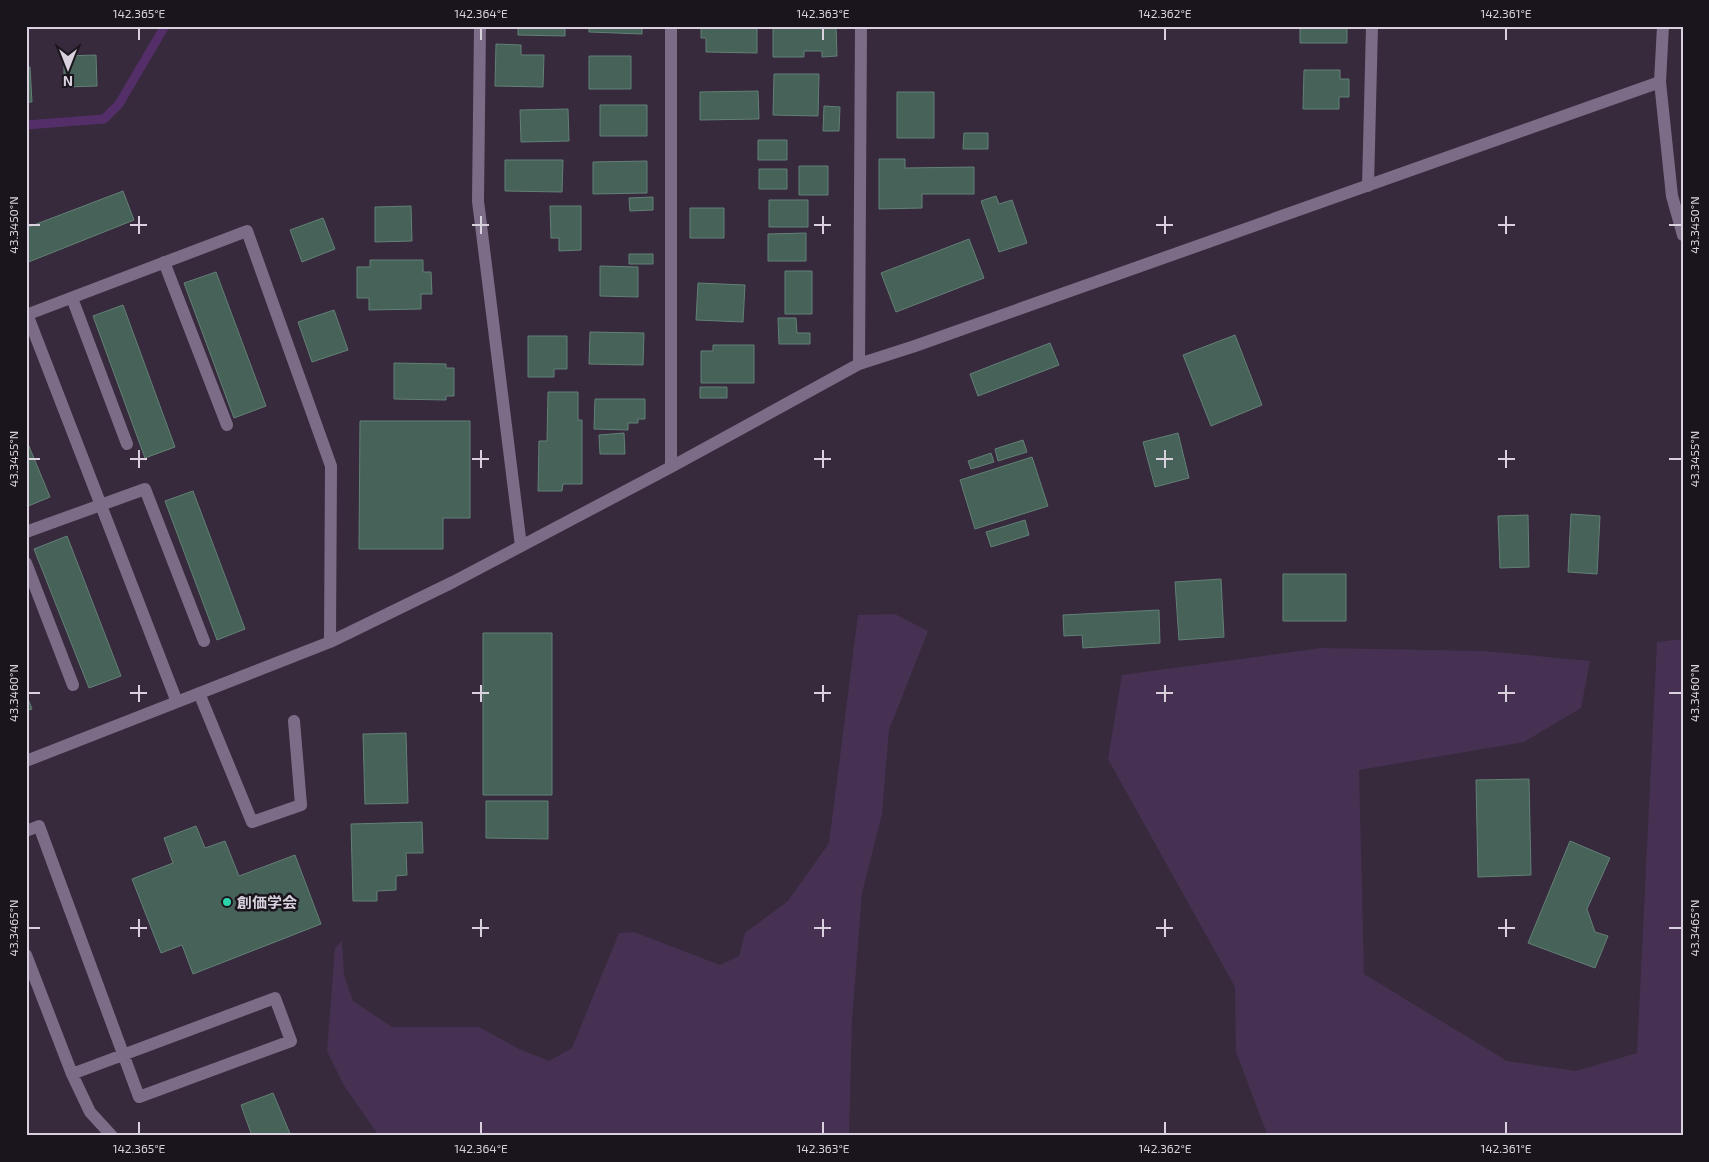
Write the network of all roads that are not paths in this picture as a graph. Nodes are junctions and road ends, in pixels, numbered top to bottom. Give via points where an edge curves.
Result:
1 (480, 26) edge
2 (671, 26) edge
3 (861, 26) edge
4 (1372, 26) edge
5 (1663, 26) edge
6 (1660, 82) junction
7 (1368, 186) junction
8 (1683, 235) edge
9 (164, 262) junction
10 (72, 298) junction
11 (27, 315) edge
12 (859, 364) junction
13 (227, 424) dead end
14 (127, 444) dead end
15 (671, 467) junction
16 (100, 504) junction
17 (26, 532) edge
18 (521, 546) junction
19 (26, 563) edge
20 (204, 641) dead end
21 (330, 642) junction
22 (73, 685) dead end
23 (199, 692) junction
24 (177, 702) junction
25 (294, 721) dead end
26 (26, 762) edge
27 (26, 831) edge
28 (26, 955) edge
29 (123, 1054) junction
30 (72, 1074) junction
31 (112, 1136) edge

1 - 18 street via 478,202
2 - 15 street
3 - 12 street
4 - 7 street
5 - 6 street
6 - 7 street
6 - 8 street via 1672,196
7 - 12 street
9 - 10 street
9 - 13 street
9 - 21 street via 247,230 332,466
10 - 11 street
10 - 14 street
11 - 16 street
12 - 15 street
15 - 18 street
16 - 17 street
16 - 20 street via 146,489
16 - 24 street
18 - 21 street
19 - 22 street
21 - 23 street
23 - 24 street
23 - 25 street via 252,822 301,805
24 - 26 street
27 - 29 street via 39,826
28 - 30 street
29 - 29 street via 275,998 291,1041 139,1097
29 - 30 street
30 - 31 street via 90,1112

